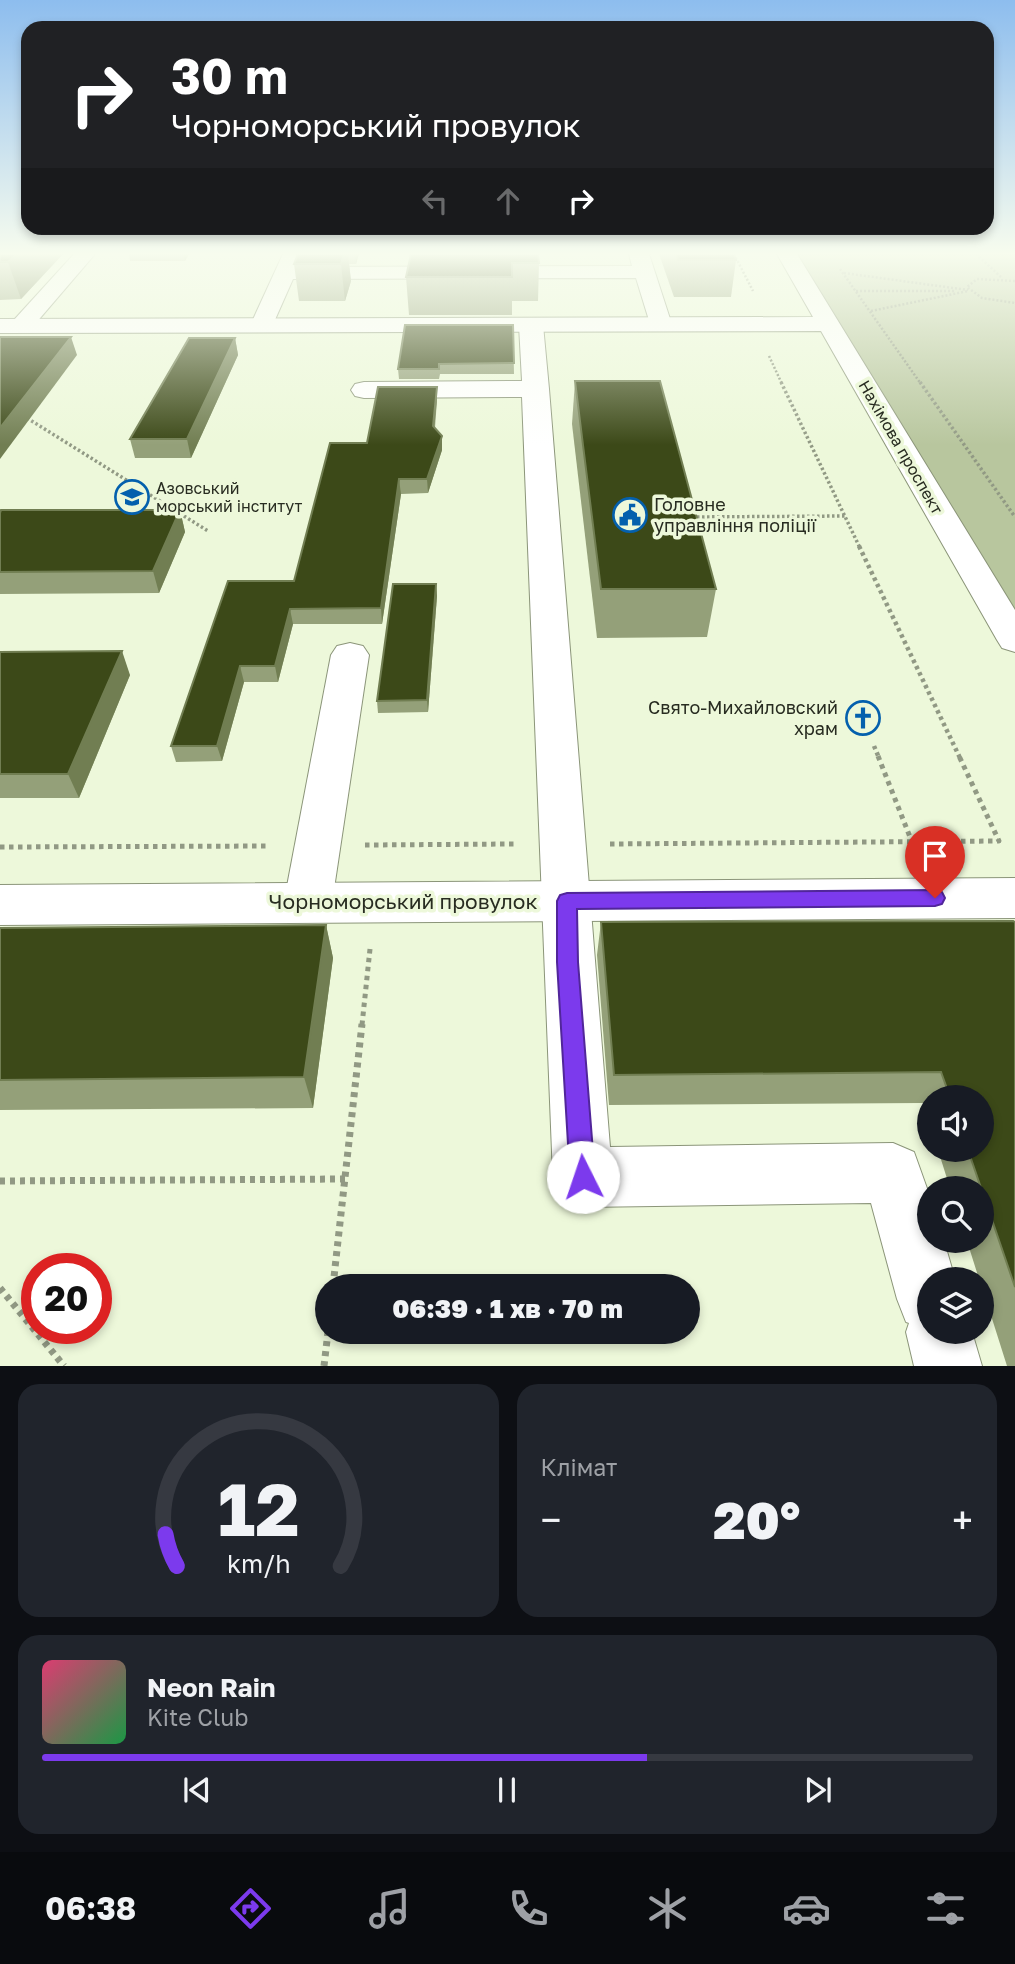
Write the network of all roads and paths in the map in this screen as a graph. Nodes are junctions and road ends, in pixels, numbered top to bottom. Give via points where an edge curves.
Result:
1 (266, 318) edge
2 (658, 318) edge
3 (825, 318) edge
4 (875, 318) edge
5 (829, 324) junction
6 (531, 325) junction
7 (660, 325) junction
8 (11, 326) edge
9 (262, 326) junction
10 (767, 352) dead end
11 (536, 389) junction
12 (364, 390) dead end
13 (25, 417) edge
14 (845, 516) junction
15 (691, 517) edge
16 (1015, 517) edge
17 (208, 531) dead end
18 (1015, 640) edge
19 (350, 654) dead end
20 (874, 746) dead end
21 (912, 842) junction
22 (564, 844) junction
23 (318, 845) junction
24 (0, 848) edge
25 (1015, 898) edge
26 (567, 901) junction
27 (308, 902) junction
28 (0, 905) edge
29 (371, 941) dead end
30 (345, 1178) junction
31 (0, 1181) edge
32 (920, 1267) edge
33 (334, 1274) edge
34 (0, 1288) edge
35 (327, 1344) edge
36 (942, 1344) edge
37 (64, 1366) edge
38 (324, 1366) edge
39 (948, 1366) edge

1 - 9 main road
2 - 7 main road
3 - 5 main road, Нахімова проспект
4 - 16 path
5 - 7 main road
5 - 18 main road, Нахімова проспект
6 - 7 main road
6 - 9 main road
6 - 11 main road
8 - 9 main road
10 - 14 path
11 - 12 main road
11 - 22 main road
13 - 17 path
14 - 15 path
14 - 21 path via 999,841
19 - 23 main road
20 - 21 path
21 - 22 path
22 - 23 path
22 - 26 main road
23 - 24 path
23 - 27 main road
25 - 26 main road, Чорноморський провулок
26 - 27 main road, Чорноморський провулок
26 - 32 main road via 583,1177 893,1173
27 - 28 main road, Чорноморський провулок
29 - 30 path
30 - 31 path
30 - 33 path
34 - 37 path
35 - 38 path
36 - 39 main road

